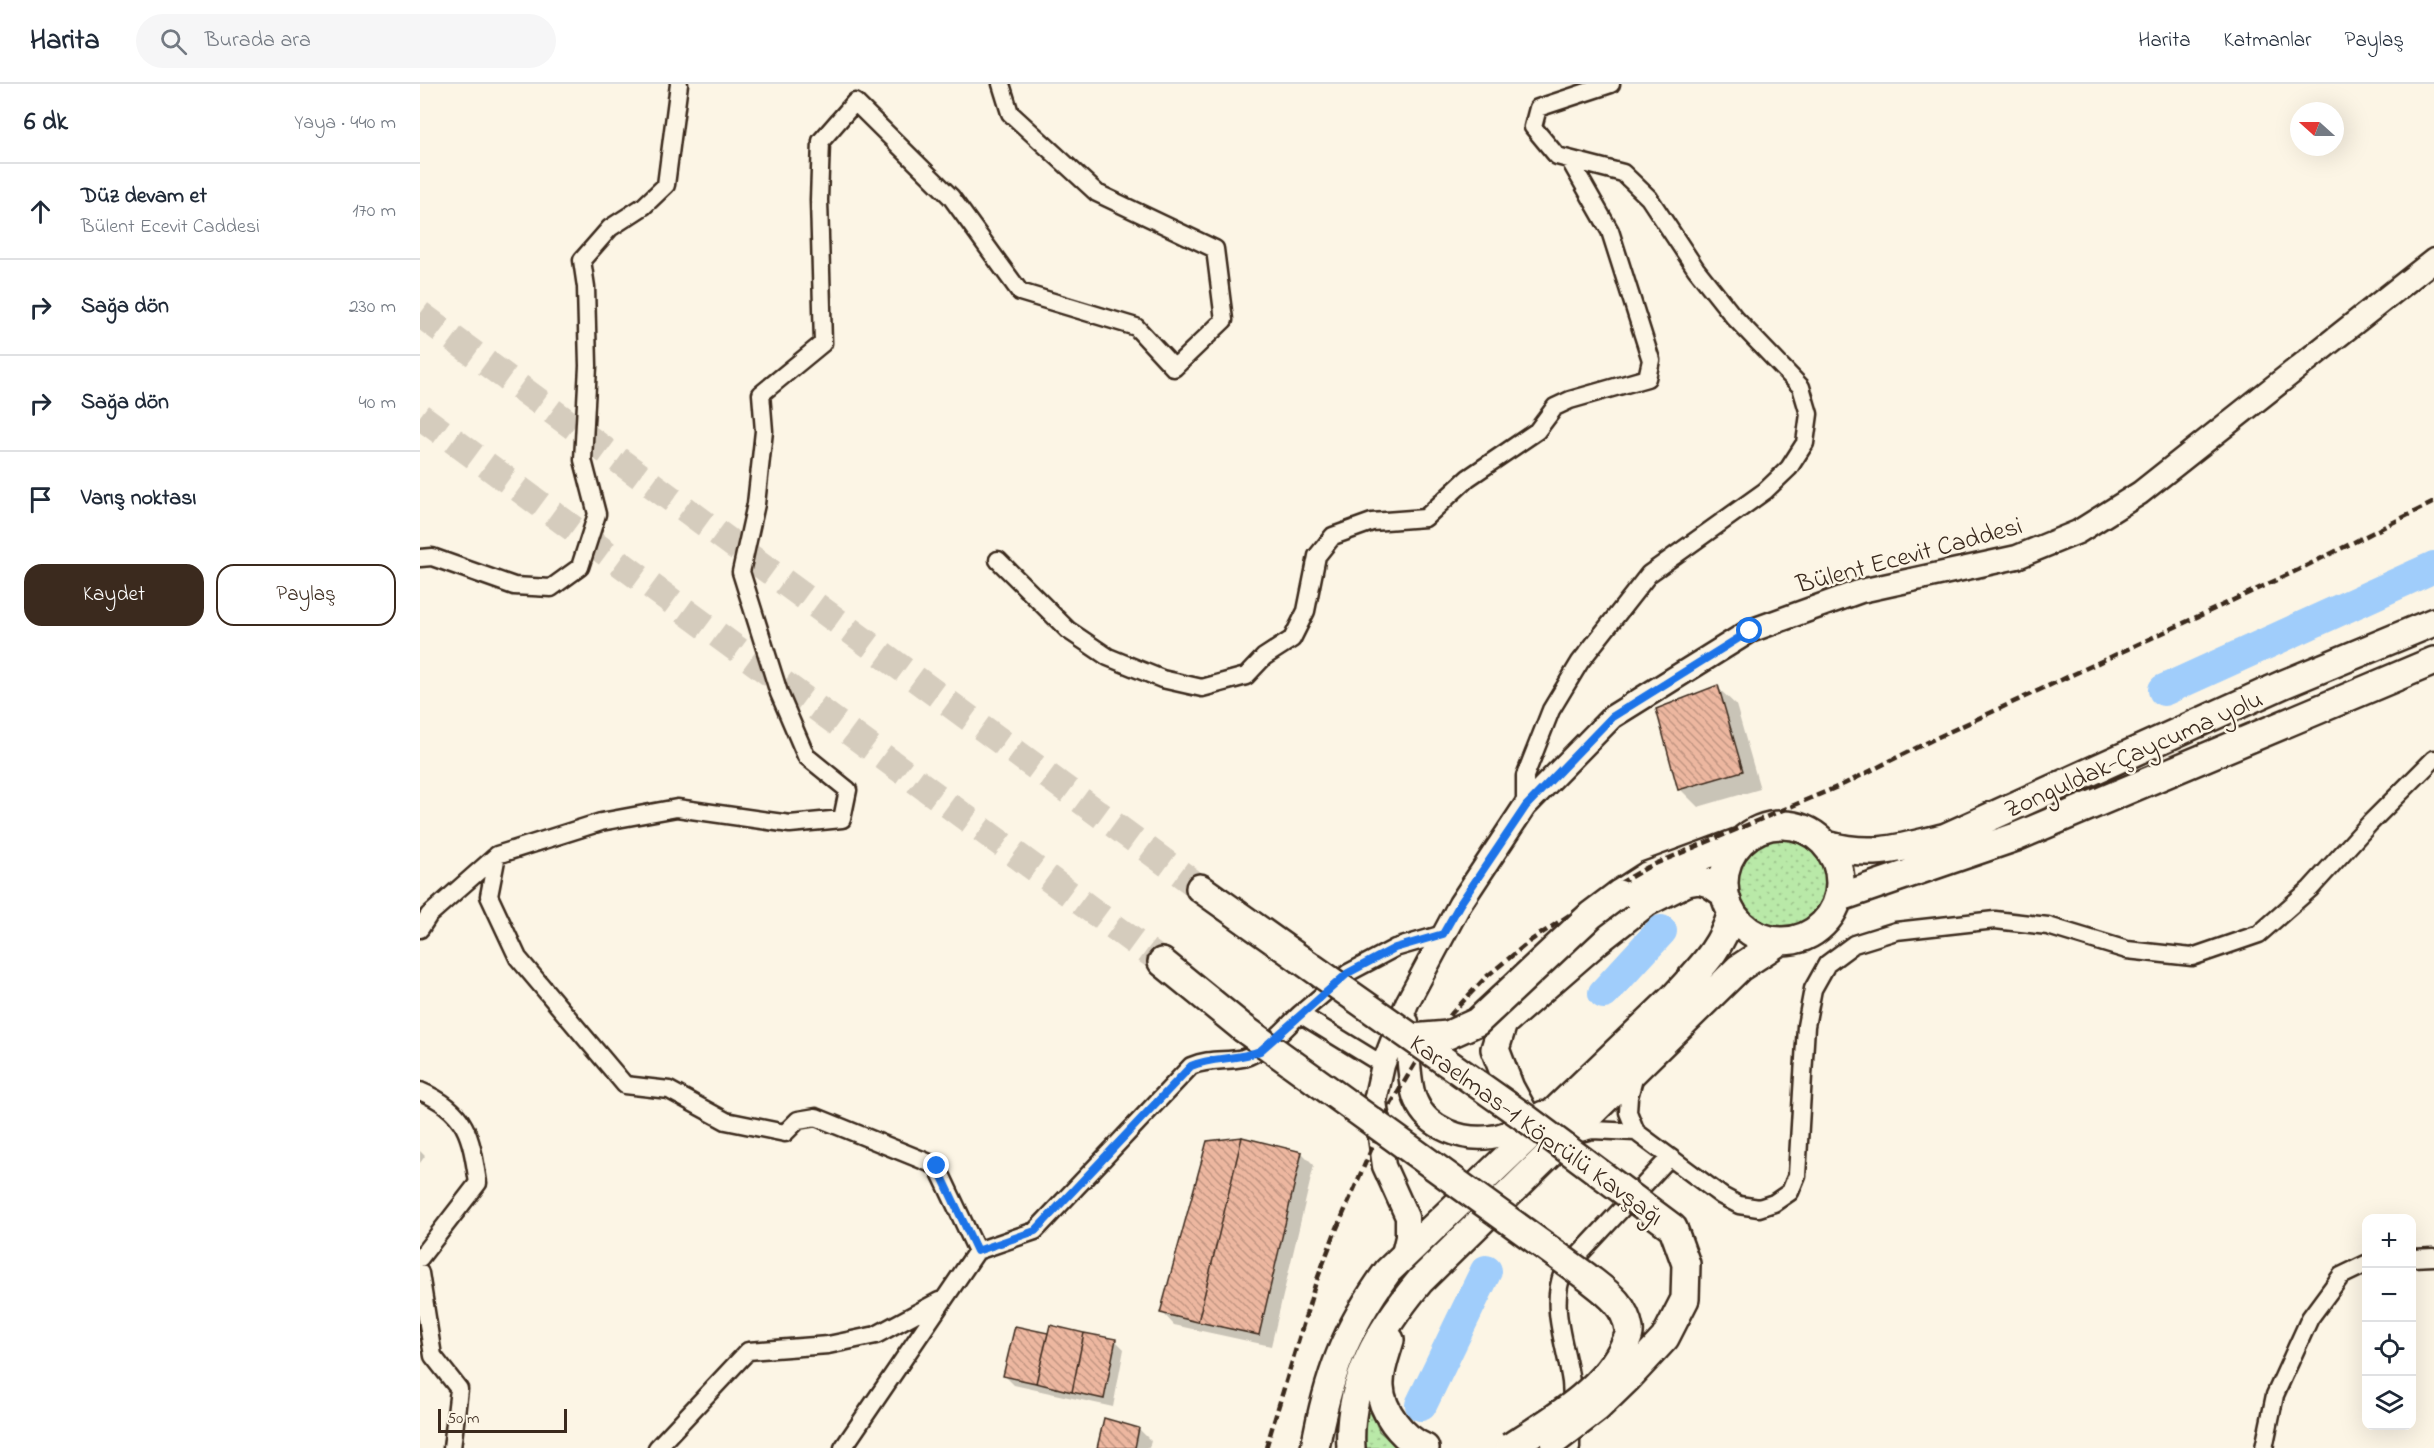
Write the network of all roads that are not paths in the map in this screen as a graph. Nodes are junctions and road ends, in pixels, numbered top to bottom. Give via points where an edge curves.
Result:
1 (679, 84) edge
2 (1001, 84) edge
3 (1611, 84) edge
4 (1569, 159) junction
5 (2434, 260) edge
6 (420, 558) edge
7 (998, 560) dead end
8 (2434, 622) edge
9 (2434, 661) edge
10 (2434, 759) edge
11 (1526, 806) junction
12 (1742, 841) junction
13 (1826, 845) junction
14 (497, 855) junction
15 (1200, 888) tunnel mouth
16 (1838, 898) junction
17 (1729, 903) junction
18 (420, 930) edge
19 (1443, 934) junction
20 (1780, 941) junction
21 (1162, 962) tunnel mouth
22 (1407, 1003) junction
23 (1300, 1014) junction
24 (1412, 1038) junction
25 (1383, 1065) junction
26 (1636, 1069) junction
27 (420, 1092) edge
28 (1569, 1097) junction
29 (1527, 1119) junction
30 (1636, 1132) junction
31 (1568, 1136) junction
32 (1670, 1157) junction
33 (977, 1251) junction
34 (420, 1257) edge
35 (2434, 1257) edge
36 (1401, 1258) junction
37 (2416, 1258) edge
38 (2362, 1266) edge
39 (420, 1273) edge
40 (942, 1300) junction
41 (1399, 1306) junction
42 (1556, 1446) edge
43 (452, 1448) edge
44 (657, 1448) edge
45 (843, 1448) edge
46 (1315, 1448) edge
47 (1351, 1448) edge
48 (1425, 1448) edge
49 (1508, 1448) edge
50 (2264, 1448) edge

1 - 6 street via 666,185 644,206 610,228 582,260 588,366 583,460 597,514 580,567 551,588 514,586 432,556
2 - 14 street via 1011,113 1097,193 1215,249 1224,320 1174,368 1136,327 1020,292 951,197 855,102 821,141 822,343 761,394 764,431 756,504 741,572 779,693 806,756 848,790 842,819 790,825 676,808 601,822
3 - 4 street via 1538,108 1533,128 1557,156
4 - 7 street via 1610,231 1651,360 1647,378 1555,407 1537,431 1468,478 1425,518 1372,522 1333,536 1317,556 1306,611 1292,639 1264,657 1246,675 1202,688 1162,679 1108,657 1068,630
4 - 11 street via 1623,173 1649,198 1696,269 1734,317 1801,387 1809,414 1805,443 1789,468 1765,491 1649,574 1580,662 1551,710 1525,776
5 - 11 main road, Bülent Ecevit Caddesi via 2140,493 2078,532 2017,557 1861,591 1750,631 1612,717
8 - 13 highway, Zonguldak-Çaycuma yolu via 2284,684 1946,837 1869,852
9 - 16 highway via 2016,837
10 - 32 street via 2310,889 2259,934 2192,957 2127,950 2048,926 1995,920 1896,931 1854,944 1827,964 1813,989 1806,1026 1797,1175 1790,1192 1759,1208 1739,1205
11 - 19 main road, Bülent Ecevit Caddesi
12 - 13 highway via 1757,830 1785,825 1812,832
12 - 17 highway via 1731,856 1725,875
12 - 24 highway, bridge via 1647,876 1619,894 1477,1022 1448,1035
13 - 16 highway via 1836,861 1840,879
14 - 18 street via 429,915
14 - 33 street via 489,896 518,958 625,1085 669,1090 726,1121 785,1133 798,1120 816,1117 937,1166
15 - 24 highway, Karaelmas-1 Köprülü Kavşağı, bridge
16 - 20 highway via 1830,916 1816,930
17 - 20 highway via 1745,927 1761,937
17 - 28 highway via 1726,934 1715,952 1675,996
17 - 29 highway via 1709,883 1700,880 1670,889 1595,943 1503,1023 1495,1048
19 - 22 main road, Bülent Ecevit Caddesi
19 - 23 street via 1395,948 1348,973
20 - 26 highway via 1739,968
21 - 49 highway, bridge via 1243,1028 1587,1277 1623,1310 1630,1332 1620,1355 1595,1385
22 - 25 main road, Bülent Ecevit Caddesi
22 - 28 main road via 1407,1044 1415,1101 1429,1119 1446,1131 1492,1137 1509,1132
23 - 25 street
23 - 33 street via 1260,1051 1227,1060 1206,1059 1191,1066 1035,1231
24 - 29 highway, Karaelmas-1 Köprülü Kavşağı, bridge
25 - 36 main road, Bülent Ecevit Caddesi via 1375,1101 1384,1166 1407,1216
26 - 30 street via 1628,1112
26 - 31 highway
27 - 34 street via 463,1121 478,1184
28 - 36 highway
29 - 42 highway, Karaelmas-1 Köprülü Kavşağı, bridge via 1673,1228 1686,1264 1685,1299 1665,1338
30 - 31 street via 1592,1130
30 - 32 street
31 - 41 highway
32 - 42 street via 1563,1272 1556,1303 1571,1384
33 - 40 street
35 - 37 street
36 - 46 highway via 1364,1304 1342,1346
38 - 50 street via 2341,1276 2310,1317 2275,1395
39 - 43 street via 433,1356 459,1389
40 - 44 street via 876,1335 828,1345 748,1351
40 - 45 street
41 - 47 highway via 1359,1377 1352,1408
41 - 48 highway via 1379,1386 1385,1407 1398,1428

